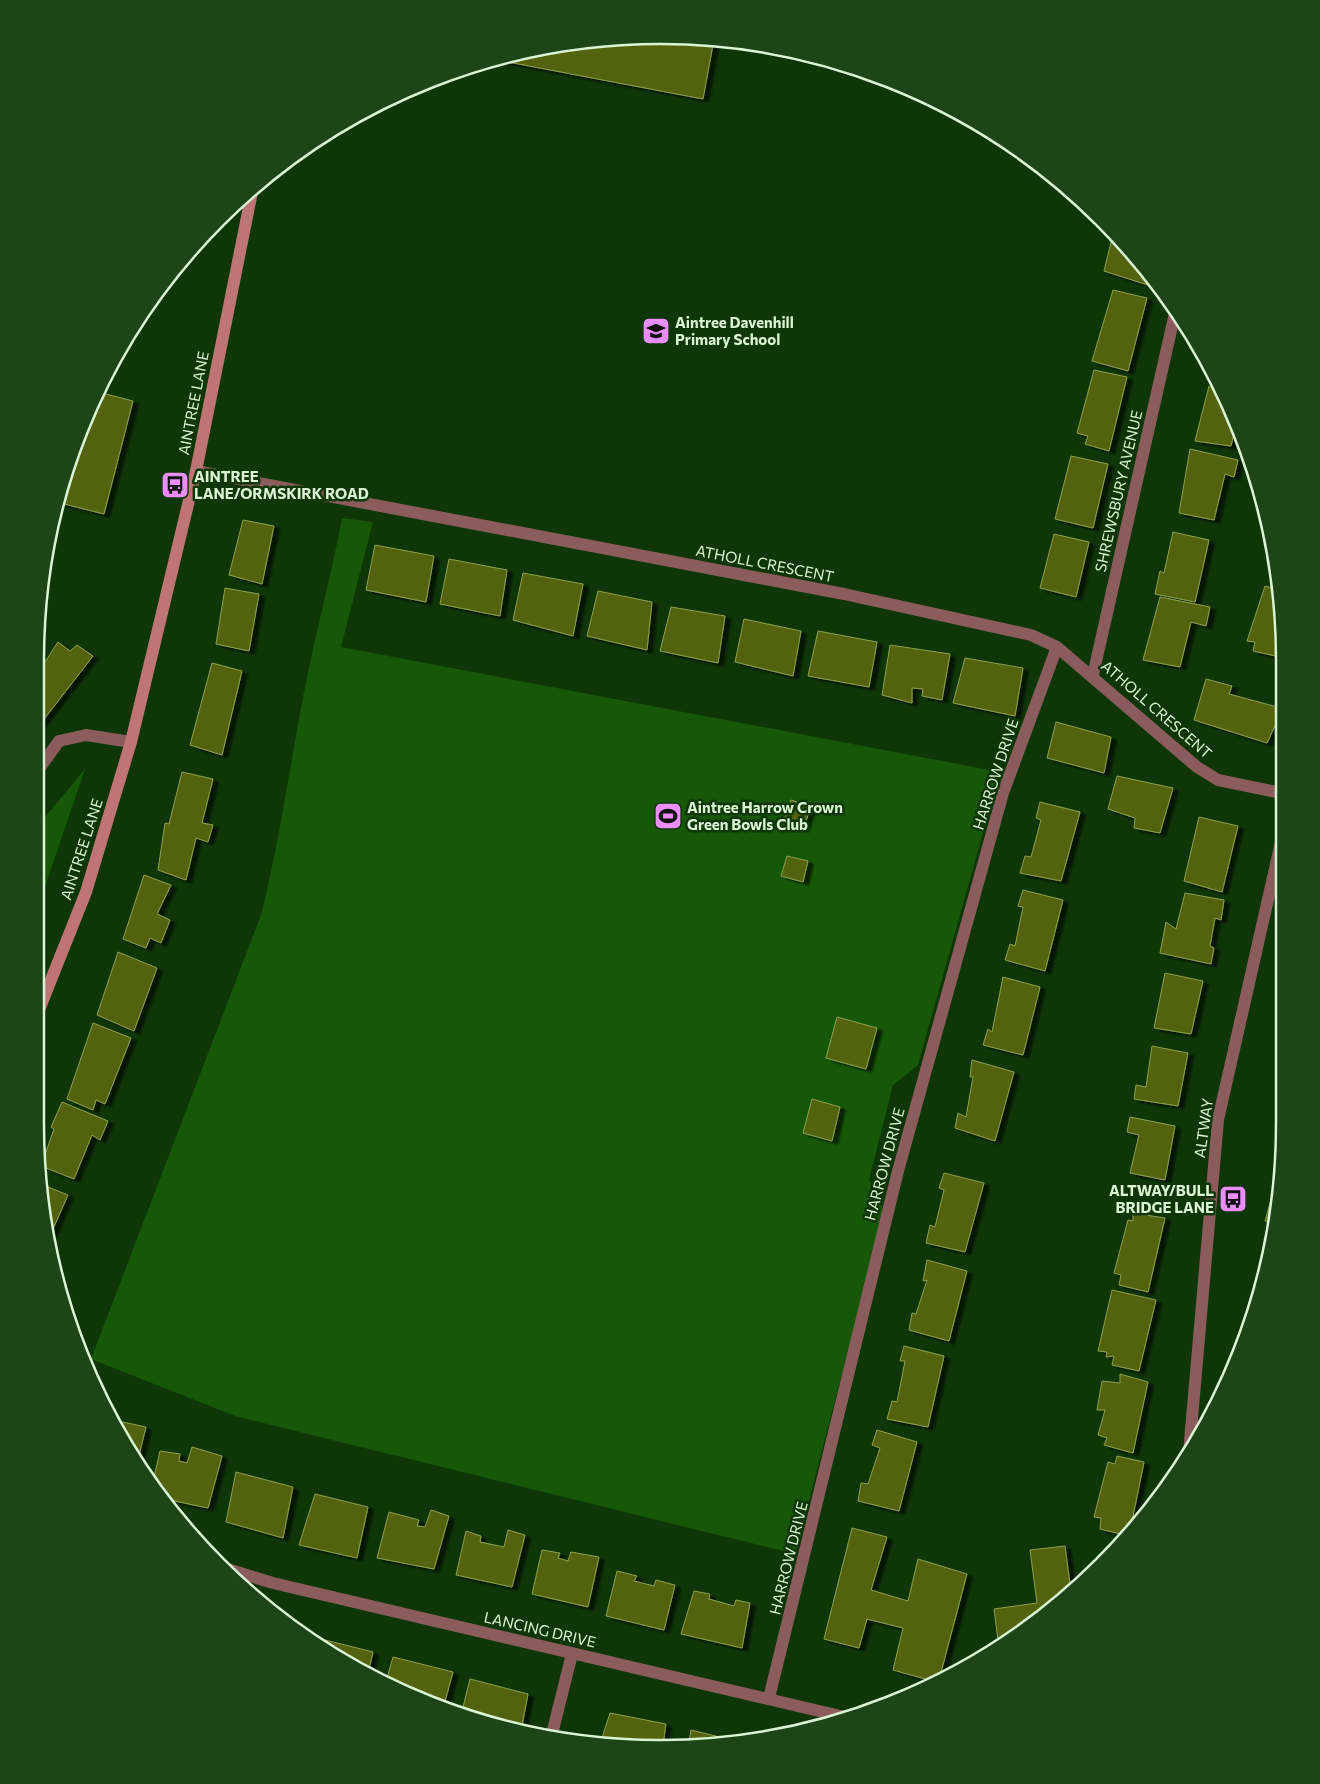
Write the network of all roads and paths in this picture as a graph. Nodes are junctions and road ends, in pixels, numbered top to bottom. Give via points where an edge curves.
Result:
1 (251, 199) edge
2 (1173, 320) edge
3 (196, 471) junction
4 (1057, 646) junction
5 (1093, 675) junction
6 (131, 742) junction
7 (44, 762) edge
8 (1276, 792) edge
9 (1276, 864) edge
10 (44, 997) edge
11 (1191, 1426) junction
12 (1197, 1427) edge
13 (1190, 1438) edge
14 (237, 1572) edge
15 (572, 1654) junction
16 (769, 1698) junction
17 (835, 1714) edge
18 (553, 1730) edge

1 - 3 main road, AINTREE LANE
2 - 5 street, SHREWSBURY AVENUE
3 - 4 street, ATHOLL CRESCENT via 844,594 1031,635
3 - 6 main road, AINTREE LANE
4 - 5 street, ATHOLL CRESCENT
4 - 16 street, HARROW DRIVE via 1003,793 898,1171
5 - 8 street, ATHOLL CRESCENT via 1218,780
6 - 7 street via 86,735 59,741
6 - 10 main road, AINTREE LANE via 86,892
9 - 11 street, ALTWAY via 1218,1120
11 - 12 street
11 - 13 street, ALTWAY
14 - 15 street, LANCING DRIVE
15 - 16 street, LANCING DRIVE
15 - 18 street
16 - 17 street, LANCING DRIVE

